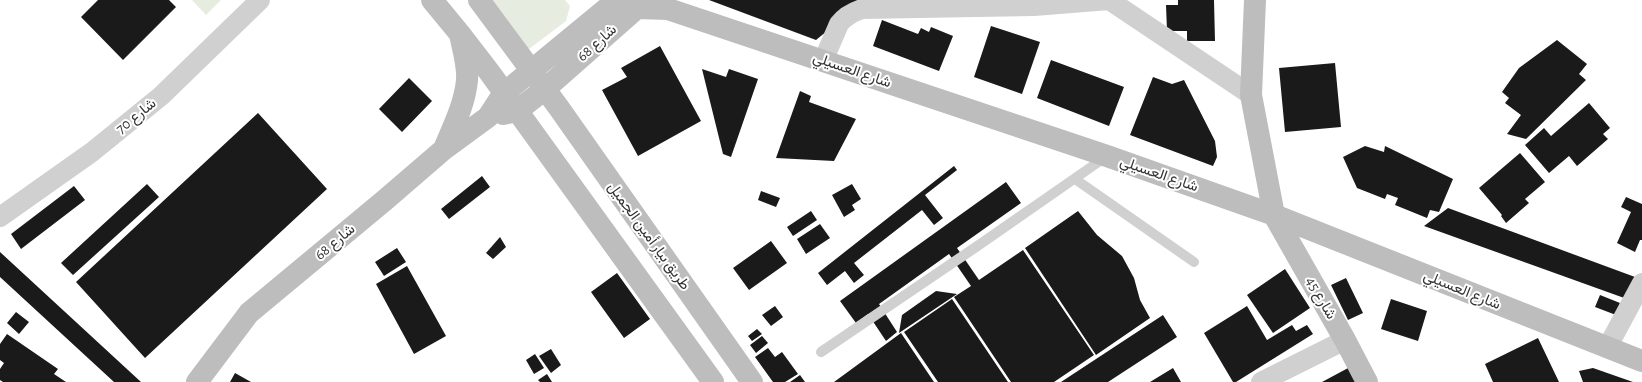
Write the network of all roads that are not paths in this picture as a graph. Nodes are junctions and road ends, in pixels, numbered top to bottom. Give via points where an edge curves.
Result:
1 (260, 0) edge
2 (432, 0) edge
3 (480, 0) edge
4 (617, 0) edge
5 (1109, 0) edge
6 (1255, 0) edge
7 (633, 2) edge
8 (664, 4) edge
9 (460, 34) junction
10 (823, 61) junction
11 (531, 71) junction
12 (545, 90) junction
13 (503, 94) junction
14 (1251, 95) junction
15 (517, 111) junction
16 (488, 117) junction
17 (443, 150) junction
18 (1107, 156) junction
19 (1075, 179) junction
20 (1274, 215) junction
21 (0, 217) edge
22 (1194, 262) dead end
23 (1642, 283) edge
24 (1345, 340) junction
25 (1607, 348) junction
26 (821, 352) dead end
27 (1642, 361) edge
28 (197, 382) edge
29 (712, 382) edge
30 (752, 382) edge
31 (1261, 382) edge
32 (1367, 382) edge

1 - 21 street, شارع 70 via 161,96 92,152
2 - 9 street
3 - 11 street, طريق بيار أمين الجميل
4 - 11 street, شارع 68
5 - 10 street via 1034,6 862,9 850,14 839,24
5 - 14 street
6 - 14 street, شارع 45
7 - 8 street, شارع العسيلي
7 - 12 street, شارع 68
8 - 10 street, شارع العسيلي
9 - 13 street
9 - 17 street via 466,60 466,80 456,118
10 - 18 street, شارع العسيلي
11 - 12 street, طريق بيار أمين الجميل
11 - 13 street, شارع 68
12 - 15 street, شارع 68
12 - 30 street, طريق بيار أمين الجميل
13 - 15 street
13 - 16 street, شارع 68
14 - 20 street, شارع 45
15 - 16 street, شارع 68
15 - 29 street
16 - 17 street, شارع 68
17 - 28 street, شارع 68 via 249,313
18 - 19 lane
18 - 20 street, شارع العسيلي
19 - 22 lane
19 - 26 lane
20 - 24 street, شارع 45
20 - 25 street, شارع العسيلي
23 - 25 street
24 - 31 street
24 - 32 street, شارع 45
25 - 27 street, شارع العسيلي

